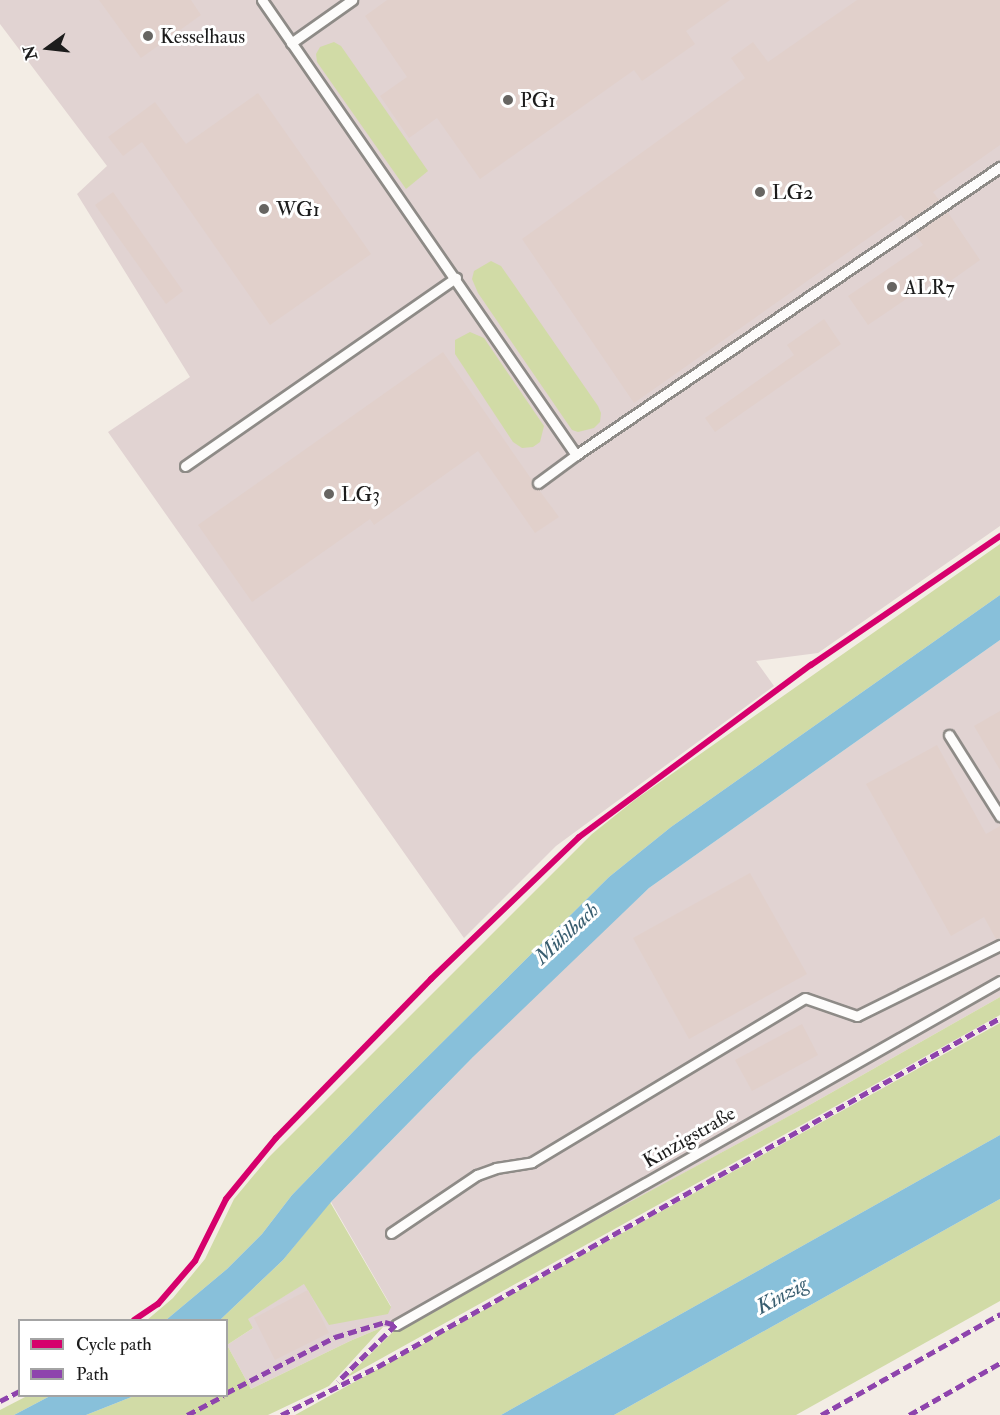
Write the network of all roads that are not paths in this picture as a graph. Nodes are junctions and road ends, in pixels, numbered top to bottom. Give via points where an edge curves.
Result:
1 (262, 0) edge
2 (352, 0) edge
3 (291, 43) junction
4 (1000, 167) edge
5 (456, 278) junction
6 (576, 455) junction
7 (185, 466) dead end
8 (538, 483) dead end
9 (949, 735) dead end
10 (1000, 816) edge
11 (1000, 945) edge
12 (1000, 981) edge
13 (391, 1233) dead end
14 (396, 1325) dead end

1 - 3 lane
2 - 3 lane
3 - 5 lane
4 - 6 lane
5 - 6 lane
5 - 7 lane
6 - 8 lane
9 - 10 lane
11 - 13 lane via 857,1016 805,998 532,1162 477,1175
12 - 14 lane, Kinzigstraße

